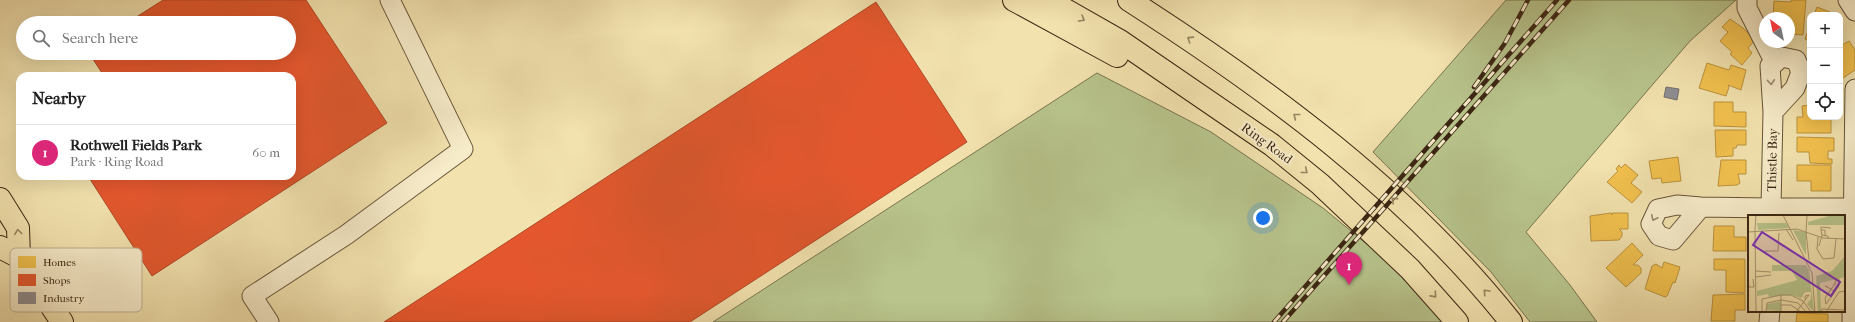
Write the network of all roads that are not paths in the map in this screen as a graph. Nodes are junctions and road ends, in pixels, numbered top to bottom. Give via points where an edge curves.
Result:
1 (390, 0) edge
2 (1014, 0) edge
3 (1048, 0) edge
4 (1129, 0) edge
5 (1747, 0) edge
6 (1848, 0) edge
7 (1855, 11) edge
8 (1775, 62) junction
9 (1855, 89) edge
10 (1222, 111) junction
11 (1773, 112) junction
12 (0, 200) edge
13 (1701, 207) dead end
14 (1854, 208) edge
15 (1771, 212) edge
16 (0, 247) edge
17 (19, 248) edge
18 (10, 252) edge
19 (56, 312) edge
20 (1770, 312) edge
21 (62, 322) edge
22 (269, 322) edge
23 (1457, 322) edge
24 (1511, 322) edge
25 (1769, 322) edge
26 (1852, 322) edge

1 - 22 street via 463,149 346,235 252,296
2 - 10 main road
3 -> 10 main road, Ring Road via 1120,41
24 -> 4 main road via 1436,238 1348,158 1278,101 1199,45
5 - 8 street via 1747,8
6 - 7 street
8 -> 11 street, Thistle Bay via 1770,66
8 - 11 street, Thistle Bay via 1782,57 1796,60 1801,72 1795,88
9 - 14 street
10 -> 23 main road, Ring Road via 1272,145 1320,184 1410,269
11 - 15 street, Thistle Bay
17 -> 12 main road via 18,228
13 - 15 street
14 - 15 street
14 - 26 street
16 - 18 main road
19 - 21 main road
20 - 25 street

